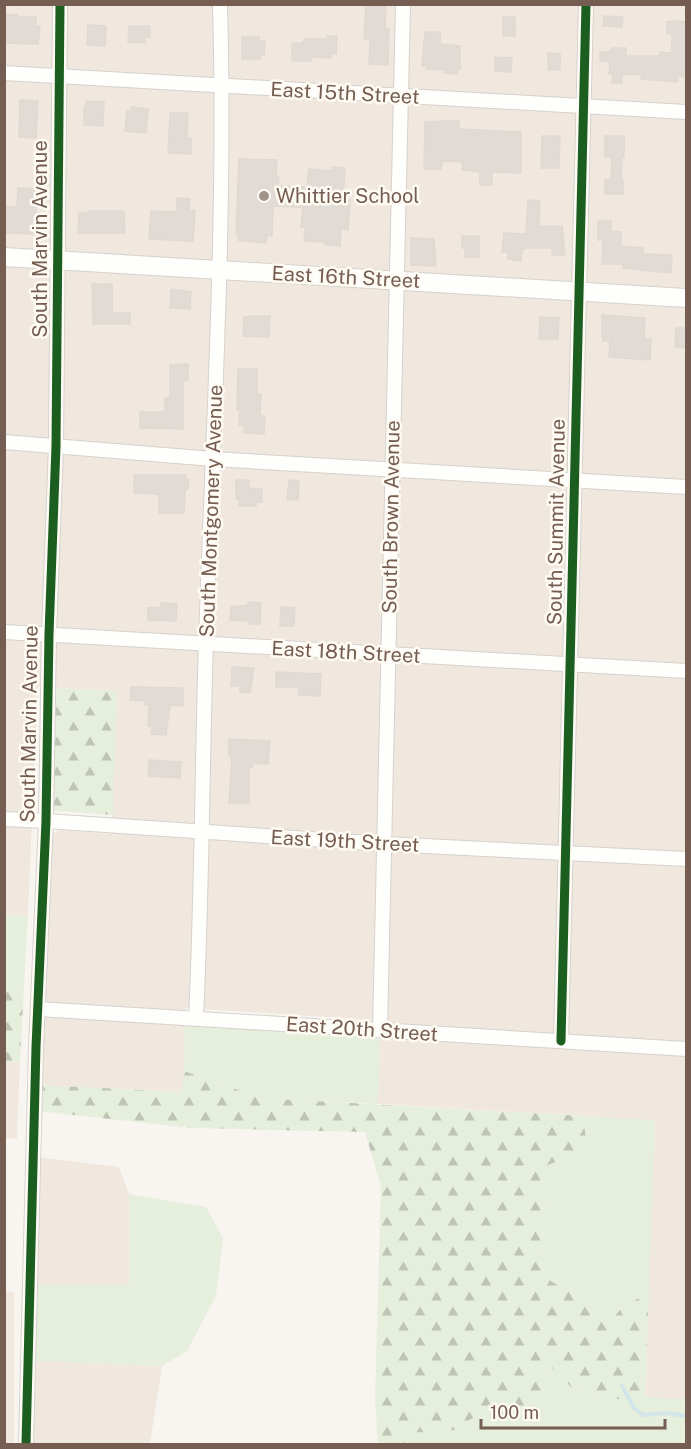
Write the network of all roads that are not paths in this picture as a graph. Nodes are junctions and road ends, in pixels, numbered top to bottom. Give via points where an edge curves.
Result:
1 (60, 4) edge
2 (220, 4) edge
3 (403, 4) edge
4 (586, 4) edge
5 (4, 73) edge
6 (58, 76) junction
7 (221, 86) junction
8 (401, 96) junction
9 (584, 106) junction
10 (687, 112) edge
11 (4, 257) edge
12 (58, 260) junction
13 (219, 270) junction
14 (397, 280) junction
15 (579, 291) junction
16 (687, 298) edge
17 (4, 442) edge
18 (56, 446) junction
19 (213, 459) junction
20 (392, 470) junction
21 (575, 481) junction
22 (687, 487) edge
23 (4, 632) edge
24 (49, 634) junction
25 (206, 644) junction
26 (387, 654) junction
27 (570, 665) junction
28 (687, 671) edge
29 (4, 819) edge
30 (46, 820) junction
31 (202, 833) junction
32 (384, 844) junction
33 (566, 852) junction
34 (687, 859) edge
35 (38, 1009) junction
36 (196, 1018) junction
37 (380, 1030) junction
38 (561, 1041) junction
39 (687, 1049) edge
40 (26, 1444) edge

1 - 6 street, South Marvin Avenue
2 - 7 street, South Montgomery Avenue
3 - 8 street, South Brown Avenue
4 - 9 street, South Summit Avenue
5 - 6 street, East 15th Street
6 - 7 street, East 15th Street
6 - 12 street, South Marvin Avenue
7 - 8 street, East 15th Street
7 - 13 street, South Montgomery Avenue
8 - 9 street, East 15th Street
8 - 14 street, South Brown Avenue
9 - 10 street, East 15th Street
9 - 15 street, South Summit Avenue
11 - 12 street, East 16th Street
12 - 13 street, East 16th Street
12 - 18 street, South Marvin Avenue
13 - 14 street, East 16th Street
13 - 19 street, South Montgomery Avenue
14 - 15 street, East 16th Street
14 - 20 street, South Brown Avenue
15 - 16 street, East 16th Street
15 - 21 street, South Summit Avenue
17 - 18 street
18 - 19 street
18 - 24 street, South Marvin Avenue
19 - 20 street
19 - 25 street, South Montgomery Avenue
20 - 21 street
20 - 26 street, South Brown Avenue
21 - 22 street
21 - 27 street, South Summit Avenue
23 - 24 street, East 18th Street
24 - 25 street, East 18th Street
24 - 30 street, South Marvin Avenue
25 - 26 street, East 18th Street
25 - 31 street, South Montgomery Avenue
26 - 27 street, East 18th Street
26 - 32 street, South Brown Avenue
27 - 28 street, East 18th Street
27 - 33 street, South Summit Avenue
29 - 30 street, East 19th Street
30 - 31 street, East 19th Street
30 - 35 street, South Marvin Avenue
31 - 32 street, East 19th Street
31 - 36 street, South Montgomery Avenue
32 - 33 street, East 19th Street
32 - 37 street, South Brown Avenue
33 - 34 street, East 19th Street
33 - 38 street, South Summit Avenue
35 - 36 street, East 20th Street
35 - 40 street, South Marvin Avenue
36 - 37 street, East 20th Street
37 - 38 street, East 20th Street
38 - 39 street, East 20th Street

